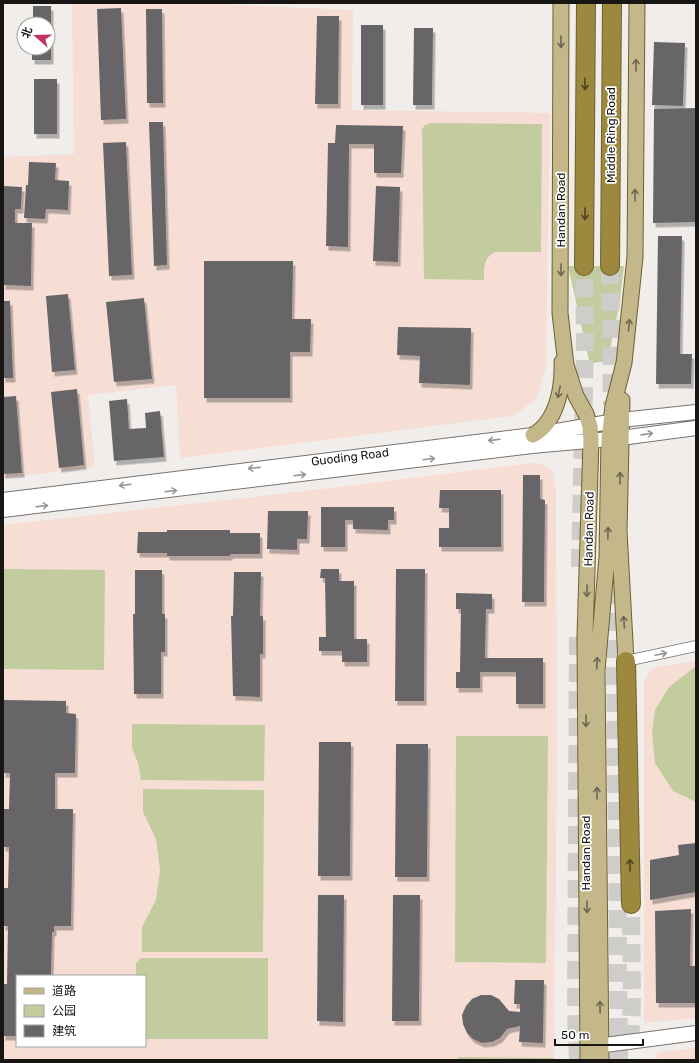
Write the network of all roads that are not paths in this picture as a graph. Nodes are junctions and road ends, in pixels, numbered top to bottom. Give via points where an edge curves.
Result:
1 (561, 3) edge
2 (637, 3) edge
3 (585, 10) edge
4 (612, 10) edge
5 (584, 266) tunnel mouth
6 (610, 266) tunnel mouth
7 (562, 339) junction
8 (696, 412) edge
9 (616, 422) junction
10 (696, 428) edge
11 (591, 433) junction
12 (533, 435) junction
13 (615, 438) junction
14 (3, 500) edge
15 (3, 510) edge
16 (696, 646) edge
17 (626, 661) junction
18 (631, 904) tunnel mouth
19 (696, 1033) edge
20 (594, 1053) edge

1 -> 7 main road, Handan Road
9 -> 2 main road, Handan Road via 635,257
3 -> 5 highway
4 - 6 highway, Middle Ring Road
7 - 11 main road, Handan Road via 572,386
7 -> 12 main road via 562,366 557,401 544,427
8 - 9 street, Guoding Road
9 - 11 street, Guoding Road
9 - 13 main road, Handan Road
13 -> 10 street, Guoding Road
11 - 12 street, Guoding Road
11 - 13 street, Guoding Road
15 -> 11 street, Guoding Road via 532,446
11 -> 20 main road, Handan Road via 586,636
12 -> 14 street, Guoding Road
17 -> 13 main road, Handan Road
20 -> 13 main road, Handan Road via 596,670
17 -> 16 street
18 -> 17 highway
19 - 20 street

